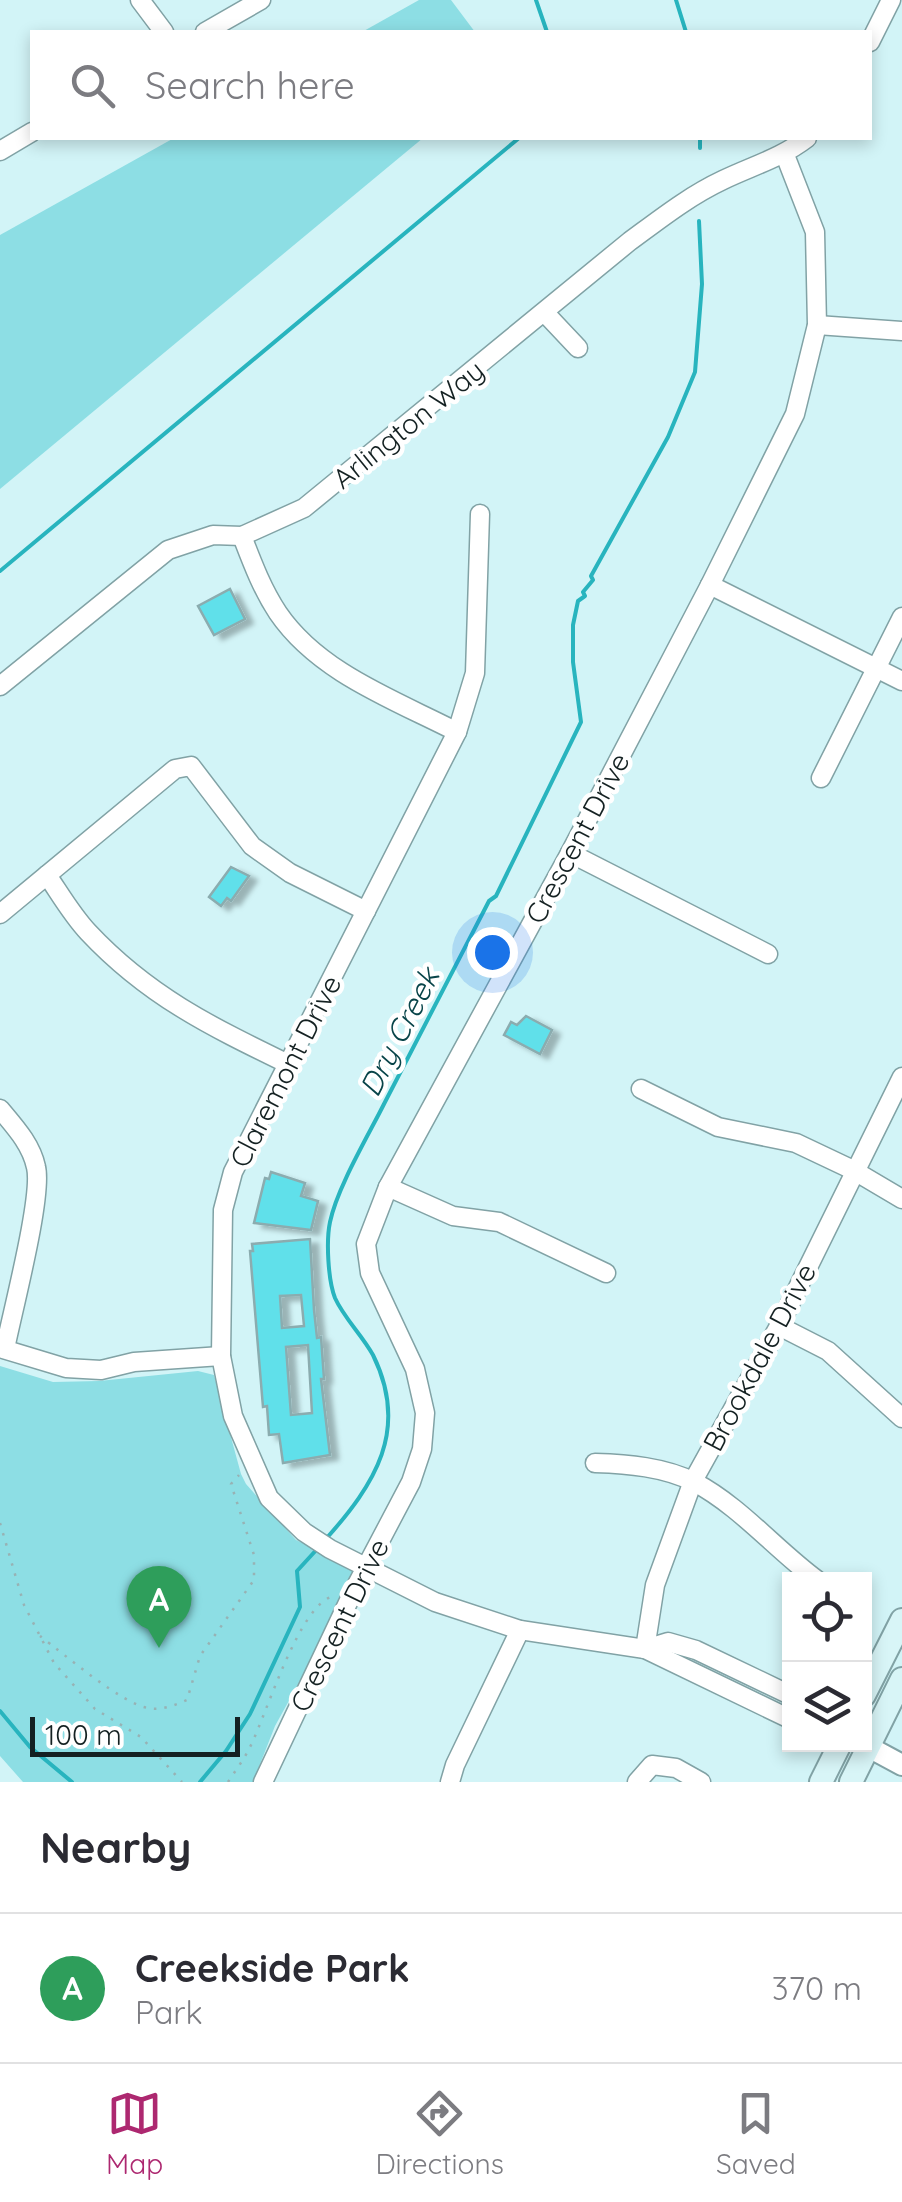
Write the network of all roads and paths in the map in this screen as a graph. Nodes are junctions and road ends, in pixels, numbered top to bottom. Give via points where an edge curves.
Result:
1 (140, 0) edge
2 (261, 0) edge
3 (891, 0) edge
4 (162, 30) edge
5 (208, 30) edge
6 (872, 38) edge
7 (30, 133) edge
8 (805, 140) edge
9 (0, 151) edge
10 (785, 154) junction
11 (545, 313) junction
12 (816, 326) junction
13 (902, 331) edge
14 (578, 348) dead end
15 (480, 514) dead end
16 (242, 536) junction
17 (710, 586) junction
18 (902, 617) edge
19 (877, 668) junction
20 (902, 681) edge
21 (0, 686) edge
22 (457, 732) junction
23 (821, 778) dead end
24 (570, 853) junction
25 (46, 875) junction
26 (366, 912) junction
27 (0, 914) edge
28 (768, 954) dead end
29 (288, 1064) junction
30 (902, 1076) edge
31 (641, 1089) dead end
32 (0, 1109) edge
33 (853, 1170) junction
34 (388, 1188) junction
35 (902, 1199) edge
36 (606, 1273) dead end
37 (779, 1326) junction
38 (2, 1348) edge
39 (220, 1356) junction
40 (902, 1418) edge
41 (595, 1463) dead end
42 (252, 1466) junction
43 (693, 1482) junction
44 (0, 1523) edge
45 (367, 1566) junction
46 (808, 1572) edge
47 (353, 1592) junction
48 (902, 1620) edge
49 (520, 1630) junction
50 (40, 1636) junction
51 (645, 1649) junction
52 (872, 1679) edge
53 (902, 1680) edge
54 (782, 1690) edge
55 (782, 1715) edge
56 (872, 1734) edge
57 (872, 1750) edge
58 (836, 1752) edge
59 (862, 1752) edge
60 (902, 1765) edge
61 (182, 1782) edge
62 (228, 1782) edge
63 (263, 1782) edge
64 (450, 1782) edge
65 (637, 1782) edge
66 (701, 1782) edge
67 (821, 1782) edge
68 (850, 1782) edge

1 - 4 street
2 - 5 street
3 - 6 street
7 - 9 street
8 - 10 street, Arlington Way
10 - 11 street, Arlington Way via 683,202
10 - 12 street, Crescent Drive via 814,232
11 - 14 street
11 - 16 street, Arlington Way via 304,508
12 - 13 street
12 - 17 street, Crescent Drive via 794,414
15 - 22 street, Claremont Drive via 475,673
16 - 21 street, Arlington Way via 213,535 168,550
16 - 22 street via 280,615 312,649 342,674
17 - 19 street
17 - 24 street, Crescent Drive
18 - 19 street
19 - 20 street
19 - 23 street
22 - 26 street, Claremont Drive
24 - 28 street
24 - 34 street, Crescent Drive
25 - 26 street via 174,770 190,766 252,846
25 - 27 street
25 - 29 street via 85,929 136,978 199,1021
26 - 29 street, Claremont Drive
29 - 39 street, Claremont Drive via 233,1172 223,1210
30 - 33 street, Brookdale Drive
31 - 33 street via 718,1127 796,1143
32 - 38 street via 27,1142 37,1170
33 - 35 street
33 - 37 street, Brookdale Drive
34 - 36 street via 453,1216 500,1222
34 - 45 street, Crescent Drive via 366,1244 370,1272 416,1369 425,1413 410,1482
37 - 40 street via 828,1351
37 - 43 street, Brookdale Drive
38 - 39 street via 66,1368 100,1370
39 - 42 street, Claremont Drive
41 - 43 street via 636,1465
42 - 45 street, Claremont Drive via 269,1498 304,1532
42 - 50 path via 231,1484 254,1555 254,1580 200,1656 187,1700 147,1708
43 - 46 street
43 - 51 street, Brookdale Drive via 656,1585
44 - 50 path via 24,1606
45 - 47 street, Crescent Drive
45 - 49 street, Claremont Drive via 435,1602
47 - 62 path via 327,1597 310,1617
47 - 63 street, Crescent Drive
48 - 52 main road
49 - 51 street, Claremont Drive
49 - 64 street
50 - 61 path via 54,1663 95,1709 141,1737
51 - 54 street, Claremont Drive via 668,1642 696,1650
51 - 55 street, Claremont Drive
53 - 56 main road
57 - 60 street
58 - 67 main road
59 - 68 main road
65 - 66 street via 652,1765 664,1764

